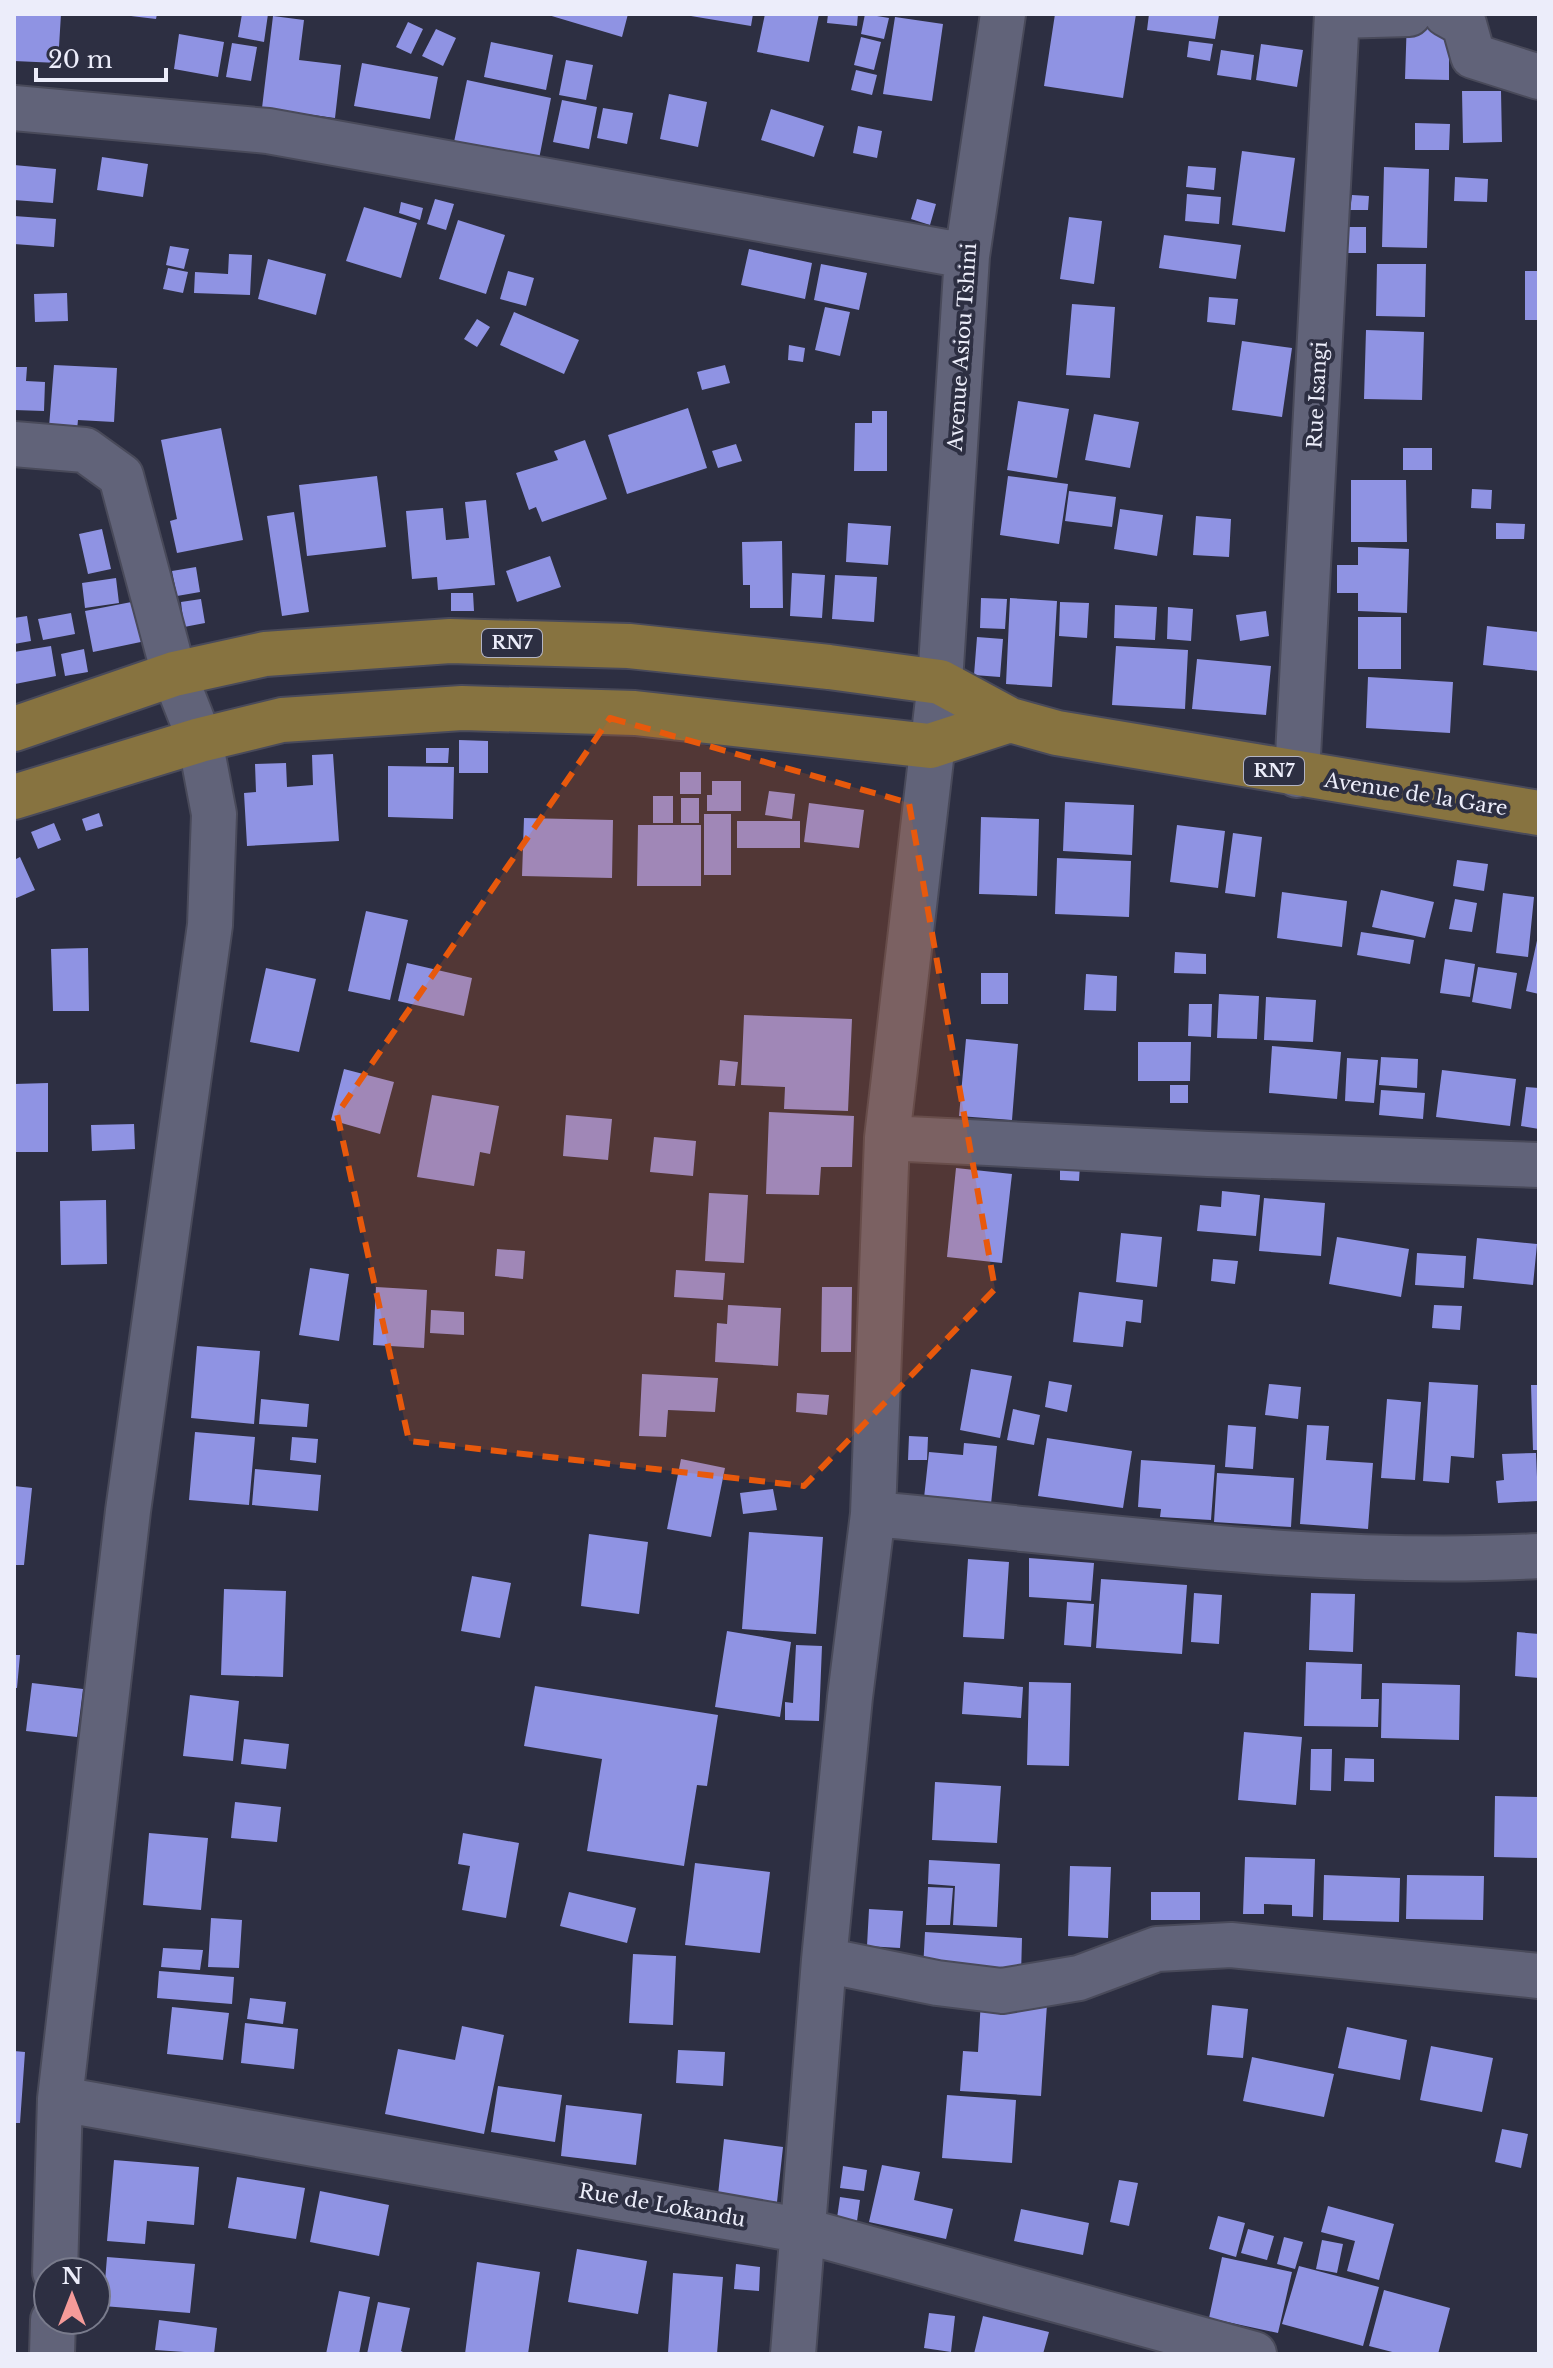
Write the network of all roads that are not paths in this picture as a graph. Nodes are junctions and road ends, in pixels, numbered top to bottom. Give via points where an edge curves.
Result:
1 (1409, 14) edge
2 (1446, 14) edge
3 (997, 15) edge
4 (1337, 15) edge
5 (1539, 77) edge
6 (14, 108) edge
7 (967, 256) junction
8 (14, 444) edge
9 (174, 674) junction
10 (940, 682) junction
11 (1010, 720) junction
12 (14, 729) edge
13 (200, 740) junction
14 (930, 746) junction
15 (1297, 775) junction
16 (14, 797) edge
17 (1539, 813) edge
18 (887, 1138) junction
19 (1539, 1165) edge
20 (873, 1514) junction
21 (1539, 1556) edge
22 (824, 1960) junction
23 (1539, 1976) edge
24 (60, 2099) junction
25 (805, 2231) junction
26 (55, 2256) edge
27 (793, 2354) edge
28 (1254, 2354) edge

1 - 4 street
2 - 5 street via 1464,24 1473,56
3 - 7 street, Avenue Asiou Tshini
4 - 15 street, Rue Isangi
6 - 7 street via 268,131
7 - 10 street, Avenue Asiou Tshini
8 - 9 street via 85,450 121,476
9 - 10 main road, RN7 via 265,654 450,641 629,646
9 - 12 main road, RN7
9 - 13 street
10 - 11 main road, RN7
10 - 14 street, Avenue Asiou Tshini
11 - 14 main road
11 - 15 main road, Avenue de la Gare / RN7
13 - 14 main road via 282,720 462,708 635,713
13 - 16 main road
13 - 24 street via 214,814 210,925 128,1511
14 - 18 street, Avenue Asiou Tshini
15 - 17 main road, Avenue de la Gare / RN7
18 - 19 street
18 - 20 street, Avenue Asiou Tshini
20 - 21 street via 1347,1557
20 - 22 street, Avenue Asiou Tshini
22 - 23 street via 1002,1991 1079,1978 1157,1949 1231,1945
22 - 25 street, Avenue Asiou Tshini
24 - 25 street, Rue de Lokandu
24 - 26 street
25 - 27 street, Avenue Asiou Tshini
25 - 28 street, Rue de Lokandu

